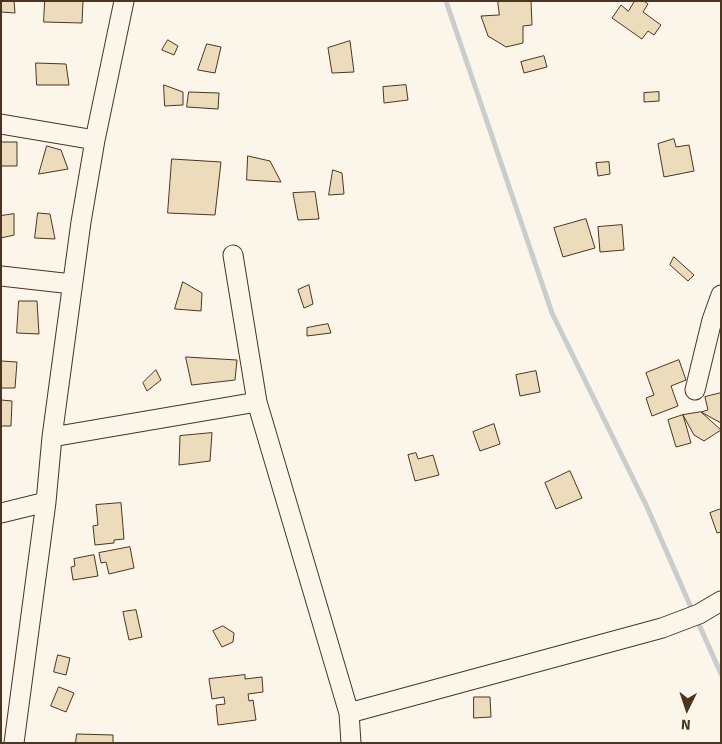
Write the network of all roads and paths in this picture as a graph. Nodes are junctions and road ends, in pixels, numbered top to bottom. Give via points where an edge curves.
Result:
1 (124, 1) edge
2 (1, 124) edge
3 (95, 140) junction
4 (233, 255) dead end
5 (1, 276) edge
6 (72, 284) junction
7 (721, 295) edge
8 (695, 390) dead end
9 (257, 402) junction
10 (52, 437) junction
11 (46, 502) junction
12 (1, 513) edge
13 (721, 601) edge
14 (349, 713) junction
15 (14, 743) edge
16 (351, 743) edge

1 - 3 street
2 - 3 street
3 - 6 street
4 - 9 street
5 - 6 street
6 - 10 street
7 - 8 street
9 - 10 street
9 - 14 street
10 - 11 street
11 - 12 street
11 - 15 street
13 - 14 street via 699,614 662,628
14 - 16 street

